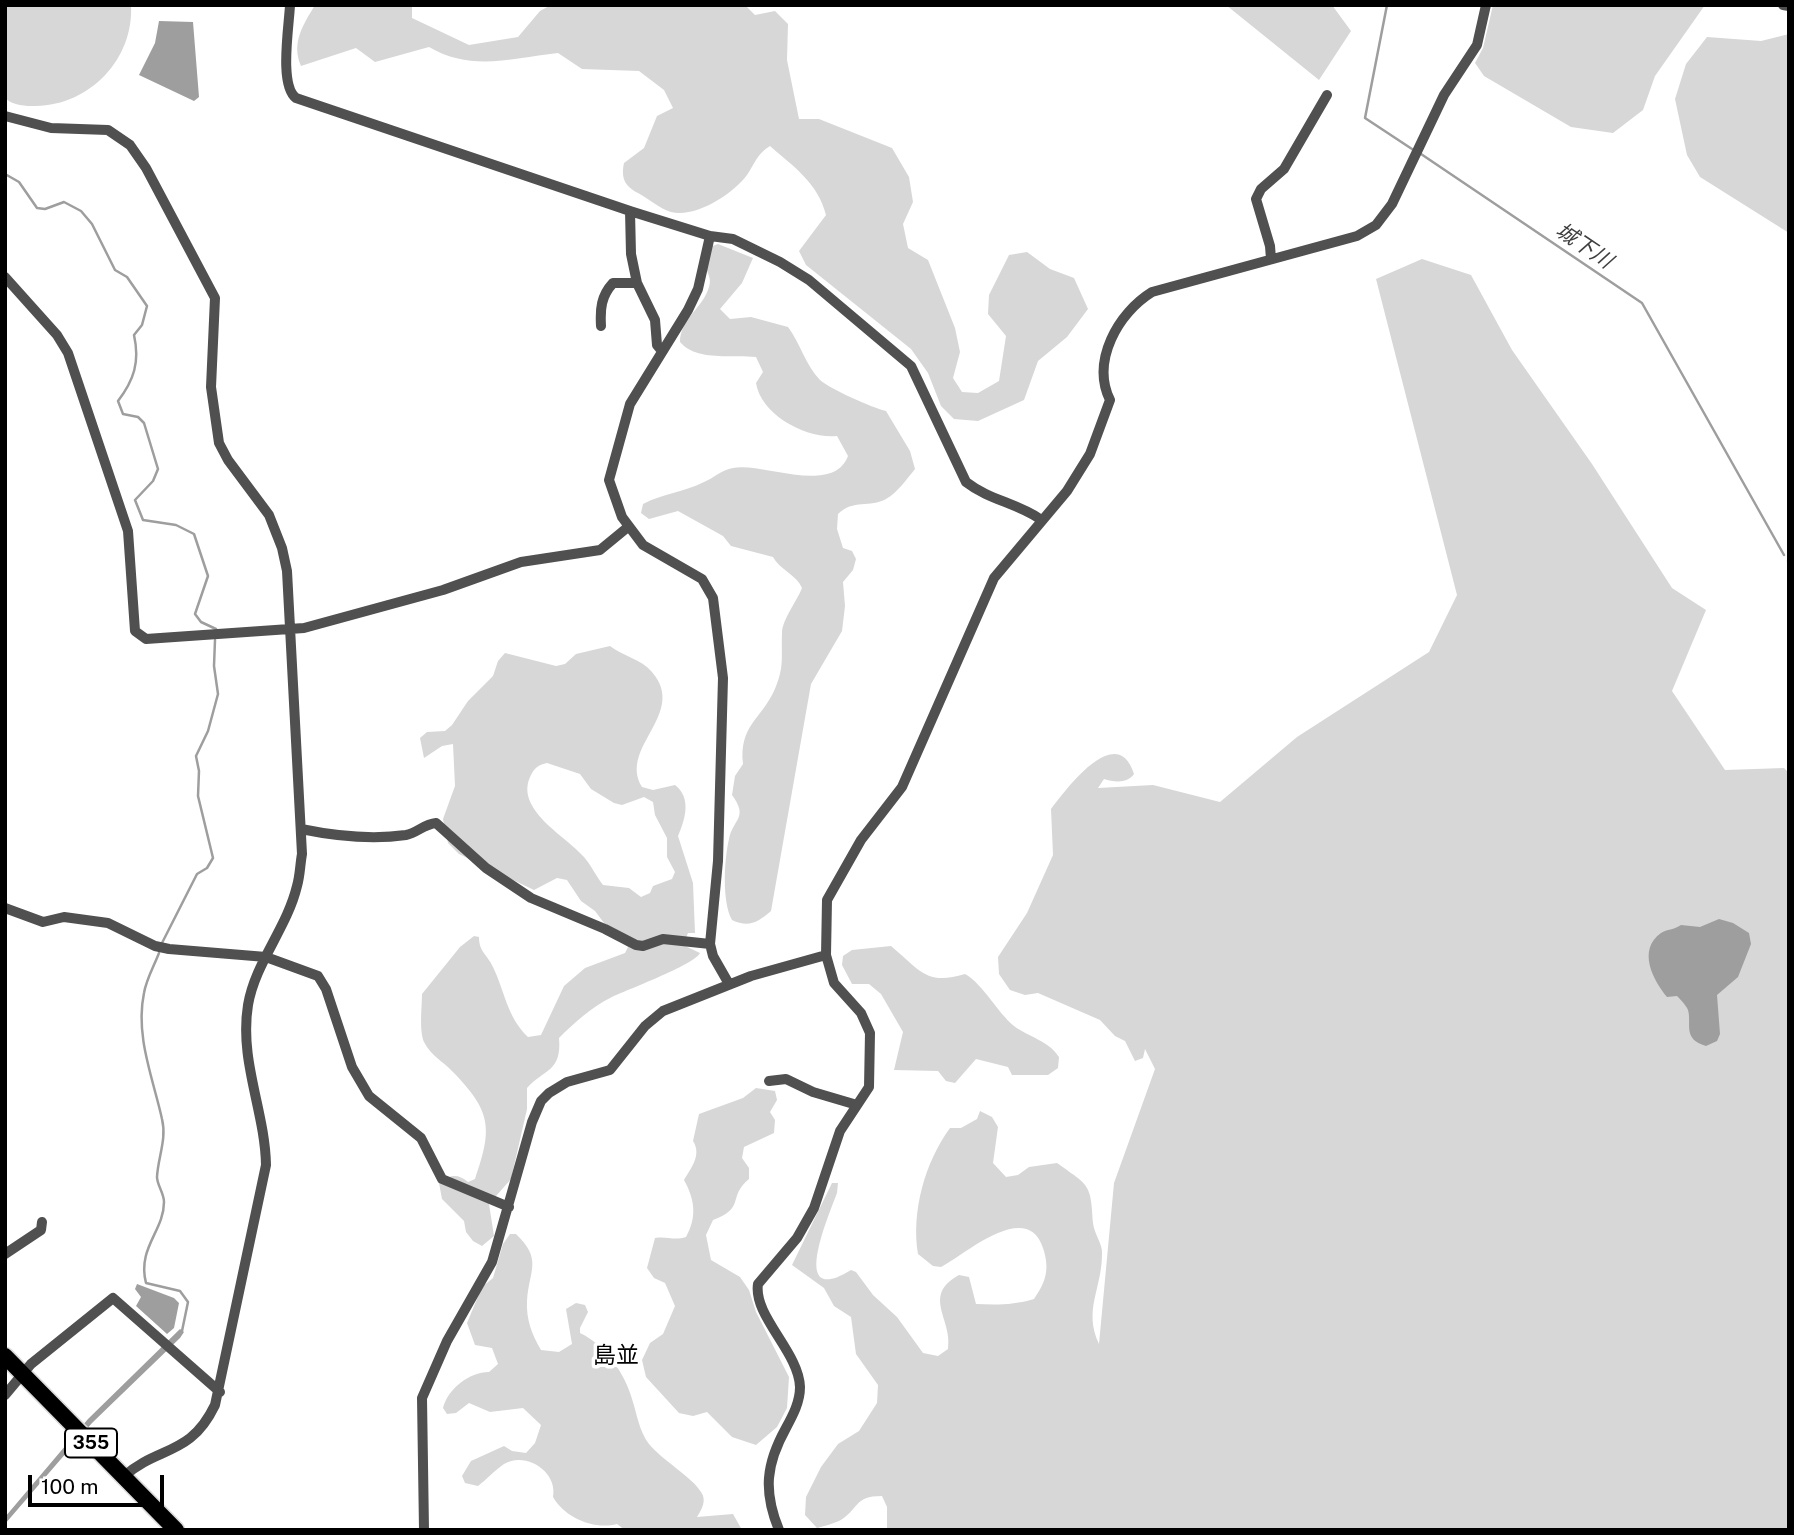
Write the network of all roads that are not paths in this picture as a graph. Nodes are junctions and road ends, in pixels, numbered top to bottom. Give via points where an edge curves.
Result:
1 (290, 5) edge
2 (1486, 5) edge
3 (1783, 5) edge
4 (1789, 6) edge
5 (1327, 95) dead end
6 (5, 116) edge
7 (630, 211) junction
8 (710, 236) junction
9 (1271, 259) junction
10 (5, 277) edge
11 (637, 283) junction
12 (601, 326) dead end
13 (662, 351) junction
14 (1040, 519) junction
15 (628, 527) junction
16 (292, 628) junction
17 (301, 829) junction
18 (5, 908) edge
19 (710, 944) junction
20 (826, 955) junction
21 (266, 957) junction
22 (729, 984) junction
23 (769, 1081) dead end
24 (857, 1105) junction
25 (509, 1207) junction
26 (42, 1222) dead end
27 (5, 1254) edge
28 (5, 1356) edge
29 (23, 1374) junction
30 (220, 1392) junction
31 (5, 1395) edge
32 (123, 1477) junction
33 (176, 1530) edge
34 (424, 1530) edge
35 (779, 1530) edge

1 - 7 street via 286,77 292,95 301,102
2 - 9 street via 1477,45 1444,94 1383,218 1369,230
3 - 4 street
5 - 9 street via 1284,169 1256,199
6 - 16 street via 51,128 108,130 130,145 146,169 215,298 211,387 217,435 228,460 277,532 287,571
7 - 8 street
7 - 11 street
8 - 13 street via 698,289
8 - 14 street via 756,248 809,280 900,356 919,380 966,482 980,493
9 - 14 street via 1152,292 1127,310 1112,336 1102,382 1110,400 1104,421 1067,491
10 - 16 street via 57,335 72,364 128,531 135,631 146,639
11 - 12 street via 609,287 600,310
11 - 13 street via 655,320 657,345
13 - 15 street via 630,404 609,480
14 - 20 street via 988,589 902,787 861,840 832,888 825,911
15 - 16 street via 600,550 521,562 443,590
15 - 19 street via 643,545 702,579 713,598 723,678 718,861
16 - 17 street
17 - 19 street via 340,837 408,835 436,823 531,898 636,945 663,939
17 - 21 street via 297,887
18 - 21 street via 43,922 64,917 108,923 169,949
19 - 22 street
20 - 22 street
20 - 24 street via 834,983 862,1013 870,1033 869,1087
21 - 25 street via 318,976 352,1067 369,1096 421,1138 442,1178
21 - 30 street via 248,1002 246,1055 267,1165
22 - 25 street via 654,1017 610,1070 567,1082 541,1101
23 - 24 street via 786,1079
24 - 35 street via 840,1131 814,1208 797,1238 758,1284 759,1299 796,1369 800,1388 768,1472 768,1495
25 - 34 street via 492,1262 447,1341 422,1398
26 - 27 street via 41,1230
28 - 29 highway, 355
29 - 30 street via 113,1298
29 - 31 street
29 - 32 highway, 355
30 - 32 street via 195,1436
32 - 33 highway, 355

